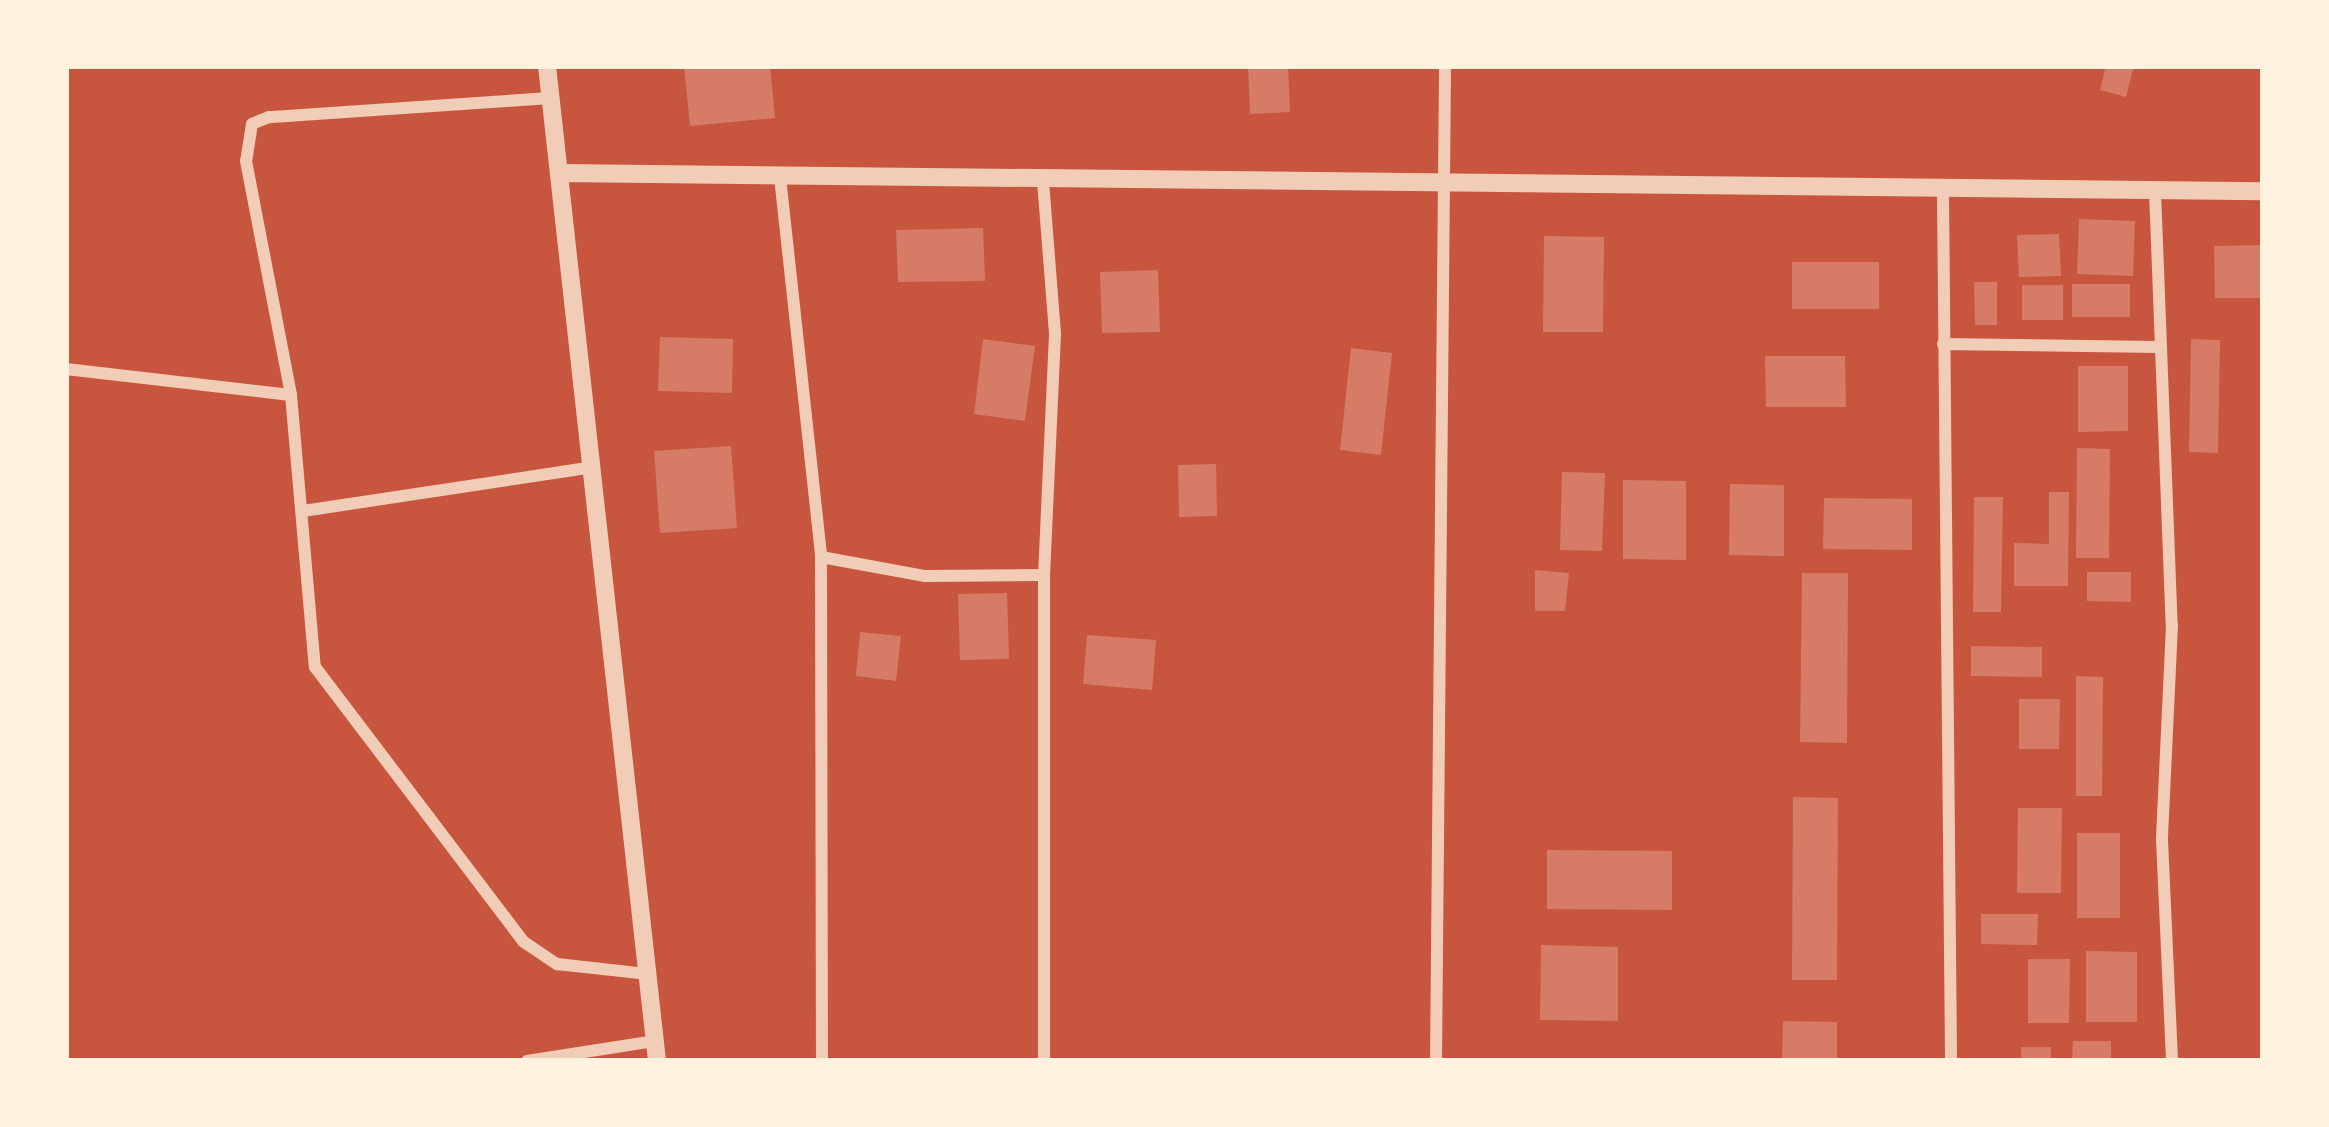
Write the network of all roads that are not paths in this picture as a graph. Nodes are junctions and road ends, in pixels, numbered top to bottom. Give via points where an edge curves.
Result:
1 (547, 66) edge
2 (1445, 66) edge
3 (550, 98) junction
4 (559, 172) junction
5 (781, 177) junction
6 (1043, 182) junction
7 (1444, 183) junction
8 (2155, 191) junction
9 (2263, 191) edge
10 (1943, 192) junction
11 (1943, 344) junction
12 (2158, 347) junction
13 (66, 370) edge
14 (291, 395) junction
15 (595, 466) junction
16 (303, 511) junction
17 (821, 556) junction
18 (1043, 575) junction
19 (648, 974) junction
20 (656, 1051) edge
21 (527, 1061) edge
22 (821, 1061) edge
23 (1044, 1061) edge
24 (1436, 1061) edge
25 (1951, 1061) edge
26 (2172, 1061) edge

1 - 3 street
2 - 7 street
3 - 4 street
3 - 14 street via 253,124 246,161
4 - 5 street
4 - 15 street
5 - 6 street
5 - 17 street
6 - 7 street
6 - 18 street via 1055,334
7 - 10 street
7 - 24 street
8 - 9 street
8 - 10 street
8 - 12 street
10 - 11 street
11 - 12 street
11 - 25 street
12 - 26 street via 2172,626 2162,840
13 - 14 street
14 - 16 street
15 - 16 street
15 - 19 street
16 - 19 street via 308,626 315,667 332,693 539,956
17 - 18 street via 925,576
17 - 22 street
18 - 23 street
19 - 20 street
20 - 21 street

